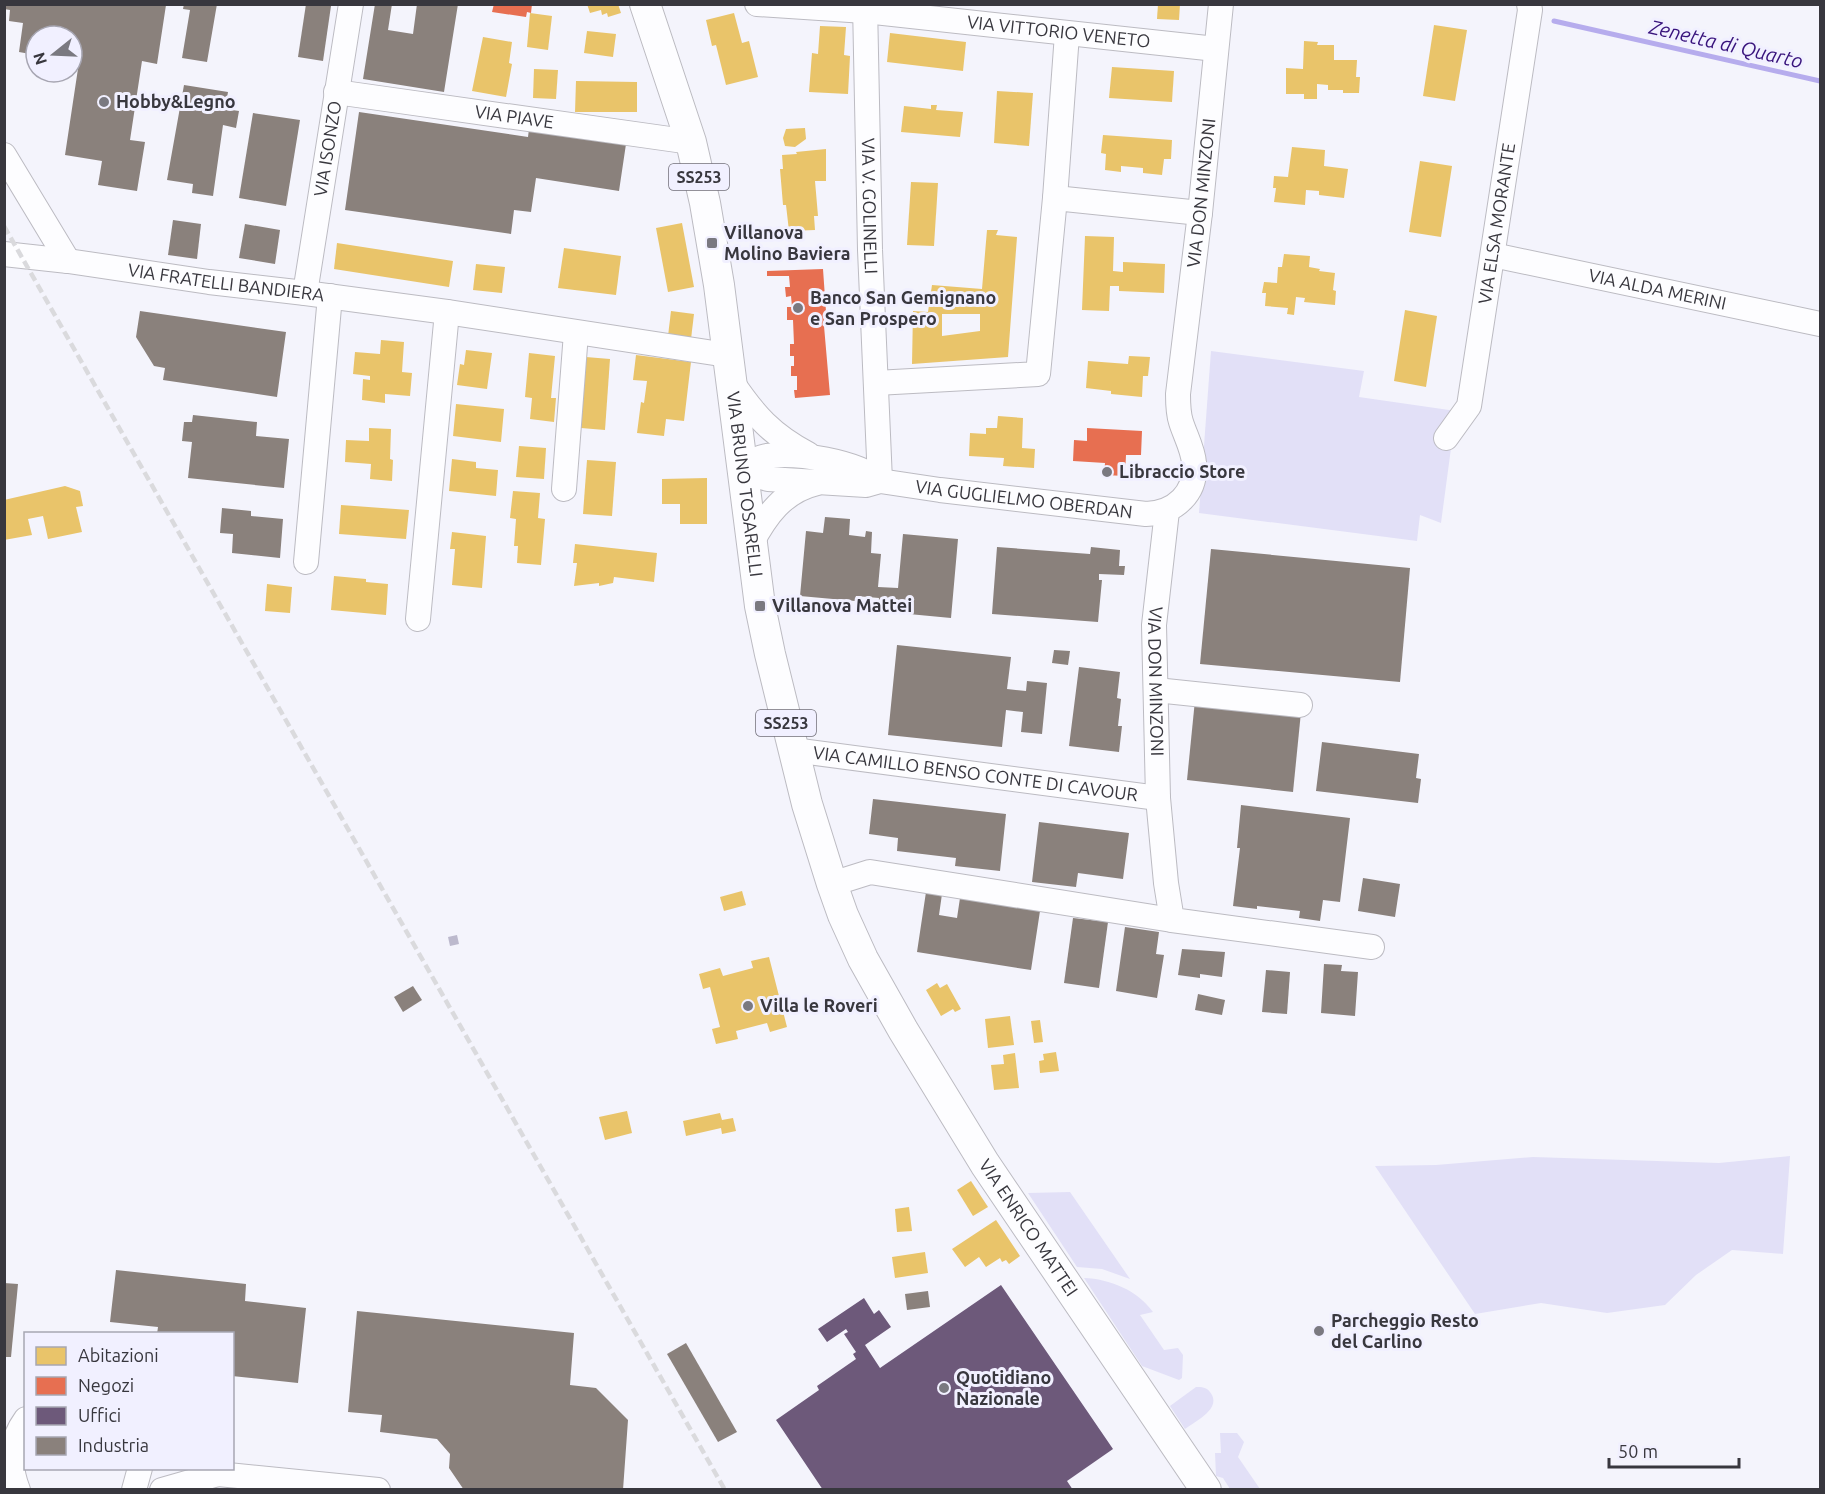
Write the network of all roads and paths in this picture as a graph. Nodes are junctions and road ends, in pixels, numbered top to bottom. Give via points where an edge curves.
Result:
1 (351, 4) edge
2 (645, 4) edge
3 (757, 4) edge
4 (1221, 4) edge
5 (1529, 4) edge
6 (865, 8) edge
7 (1067, 34) junction
8 (1216, 49) junction
9 (336, 92) junction
10 (691, 142) junction
11 (4, 155) edge
12 (1055, 198) junction
13 (1200, 213) junction
14 (4, 254) edge
15 (1493, 255) junction
16 (68, 261) junction
17 (305, 293) junction
18 (330, 296) junction
19 (447, 312) junction
20 (1821, 324) edge
21 (576, 333) junction
22 (729, 367) junction
23 (876, 383) junction
24 (1446, 438) dead end
25 (741, 468) junction
26 (818, 471) junction
27 (879, 481) junction
28 (564, 489) dead end
29 (1167, 512) junction
30 (751, 544) junction
31 (306, 562) dead end
32 (418, 619) dead end
33 (1156, 690) junction
34 (1300, 705) dead end
35 (793, 750) junction
36 (1158, 798) junction
37 (832, 884) junction
38 (1172, 920) junction
39 (1372, 947) dead end
40 (863, 959) joint
41 (24, 1418) edge
42 (24, 1420) edge
43 (4, 1425) edge
44 (139, 1470) edge
45 (211, 1471) edge
46 (4, 1480) edge
47 (344, 1488) edge
48 (16, 1490) edge
49 (134, 1490) edge
50 (162, 1490) edge
51 (378, 1490) edge
52 (1206, 1490) edge

1 - 9 street, VIA ISONZO
2 - 10 main road, VIA BRUNO TOSARELLI / SS253
3 - 6 street, VIA VITTORIO VENETO
4 - 8 street, VIA DON MINZONI
5 - 15 street, VIA ELSA MORANTE
6 - 7 street, VIA VITTORIO VENETO
6 - 23 street, VIA V. GOLINELLI
7 - 8 street, VIA VITTORIO VENETO
7 - 12 street
8 - 13 street, VIA DON MINZONI
9 - 10 street, VIA PIAVE
9 - 17 street, VIA ISONZO
10 - 22 main road, VIA BRUNO TOSARELLI / SS253 via 712,243
11 - 16 street
12 - 13 street
12 - 23 street via 1038,374
13 - 29 street, VIA DON MINZONI via 1178,394 1181,422 1194,462 1193,482 1185,497
14 - 16 street, VIA FRATELLI BANDIERA
15 - 20 street, VIA ALDA MERINI
15 - 24 street, VIA ELSA MORANTE via 1469,406
16 - 17 street, VIA FRATELLI BANDIERA
17 - 18 street, VIA FRATELLI BANDIERA
18 - 19 street, VIA FRATELLI BANDIERA
18 - 31 street
19 - 21 street, VIA FRATELLI BANDIERA
19 - 32 street
21 - 22 street, VIA FRATELLI BANDIERA
21 - 28 street
22 - 25 main road, VIA BRUNO TOSARELLI / SS253
22 - 26 street, VIA GUGLIELMO OBERDAN via 748,405 762,422
23 - 27 street, VIA V. GOLINELLI
25 - 26 street, VIA GUGLIELMO OBERDAN via 768,479
25 - 30 main road, VIA BRUNO TOSARELLI / SS253
26 - 27 street, VIA GUGLIELMO OBERDAN via 867,485
26 - 30 street, VIA GUGLIELMO OBERDAN via 808,485 780,502
27 - 29 street, VIA GUGLIELMO OBERDAN via 1146,514
29 - 33 street, VIA DON MINZONI via 1154,625
30 - 35 main road, VIA BRUNO TOSARELLI / SS253 via 770,654
33 - 34 street
33 - 36 street, VIA DON MINZONI
35 - 36 street, VIA CAMILLO BENSO CONTE DI CAVOUR
35 - 37 main road, VIA BRUNO TOSARELLI / SS253
36 - 38 street, VIA DON MINZONI
37 - 38 street via 870,872
37 - 40 main road, VIA BRUNO TOSARELLI / SS253
38 - 39 street
40 - 52 main road, VIA ENRICO MATTEI via 985,1164
41 - 43 street
42 - 48 street via 11,1452
44 - 49 street
45 - 47 street
45 - 50 street
46 - 48 street
47 - 51 street

